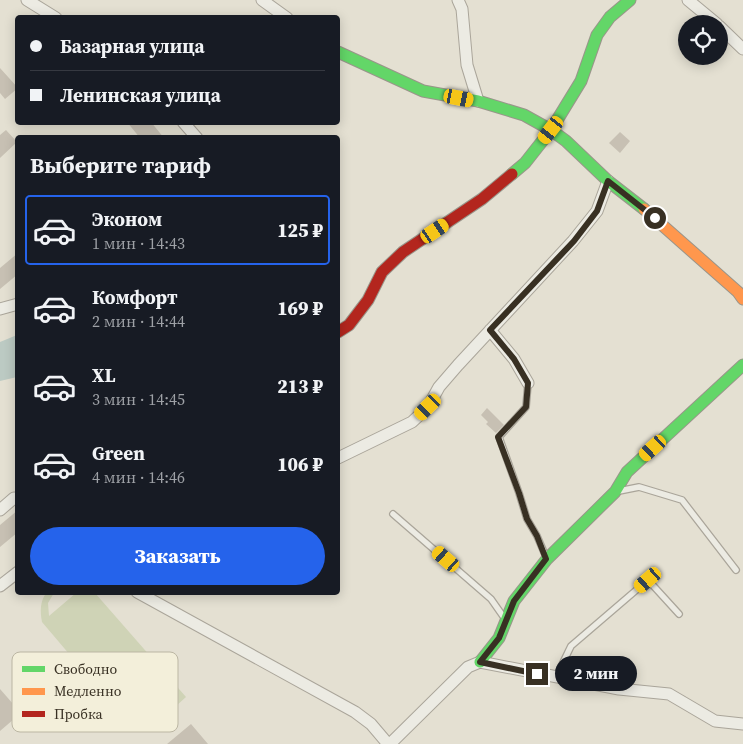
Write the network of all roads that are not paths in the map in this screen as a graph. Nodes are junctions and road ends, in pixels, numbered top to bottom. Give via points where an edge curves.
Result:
1 (27, 0) edge
2 (262, 0) edge
3 (458, 0) edge
4 (630, 0) edge
5 (688, 0) edge
6 (51, 15) edge
7 (283, 15) edge
8 (706, 15) edge
9 (728, 35) edge
10 (743, 49) edge
11 (340, 53) edge
12 (478, 101) junction
13 (186, 125) edge
14 (551, 130) junction
15 (194, 135) edge
16 (608, 181) junction
17 (743, 299) edge
18 (15, 305) edge
19 (0, 309) edge
20 (490, 330) junction
21 (340, 331) edge
22 (743, 365) edge
23 (528, 383) joint
24 (340, 454) edge
25 (615, 492) junction
26 (14, 498) dead end
27 (0, 510) edge
28 (393, 514) dead end
29 (546, 559) junction
30 (736, 570) dead end
31 (15, 574) edge
32 (0, 586) edge
33 (142, 595) edge
34 (679, 614) dead end
35 (506, 621) junction
36 (480, 662) junction
37 (556, 677) junction
38 (743, 724) edge
39 (389, 744) edge

1 - 6 street
2 - 7 street
3 - 12 street via 462,9 467,65
4 - 14 street via 610,17 597,35 581,81
5 - 8 street
9 - 10 street
11 - 12 street via 423,91
12 - 14 street via 524,114
13 - 15 street
14 - 16 street
14 - 21 street via 525,163 482,199 403,252 382,272 368,300 349,325
16 - 17 street via 662,224
16 - 20 street via 597,211 574,241
18 - 19 street
20 - 23 street via 514,359
20 - 24 street via 439,387 428,407 412,422
22 - 25 street via 627,472
23 - 29 lane via 526,407 498,437 527,519
25 - 29 street
25 - 30 lane via 639,486 682,500
26 - 27 street
28 - 35 lane via 491,599
29 - 35 street via 514,601
31 - 32 street
33 - 39 street via 355,712 372,724
34 - 37 lane via 648,580 571,646
35 - 36 street via 499,638
36 - 37 street
36 - 39 street via 468,667
37 - 38 street via 619,690 669,694 715,720

